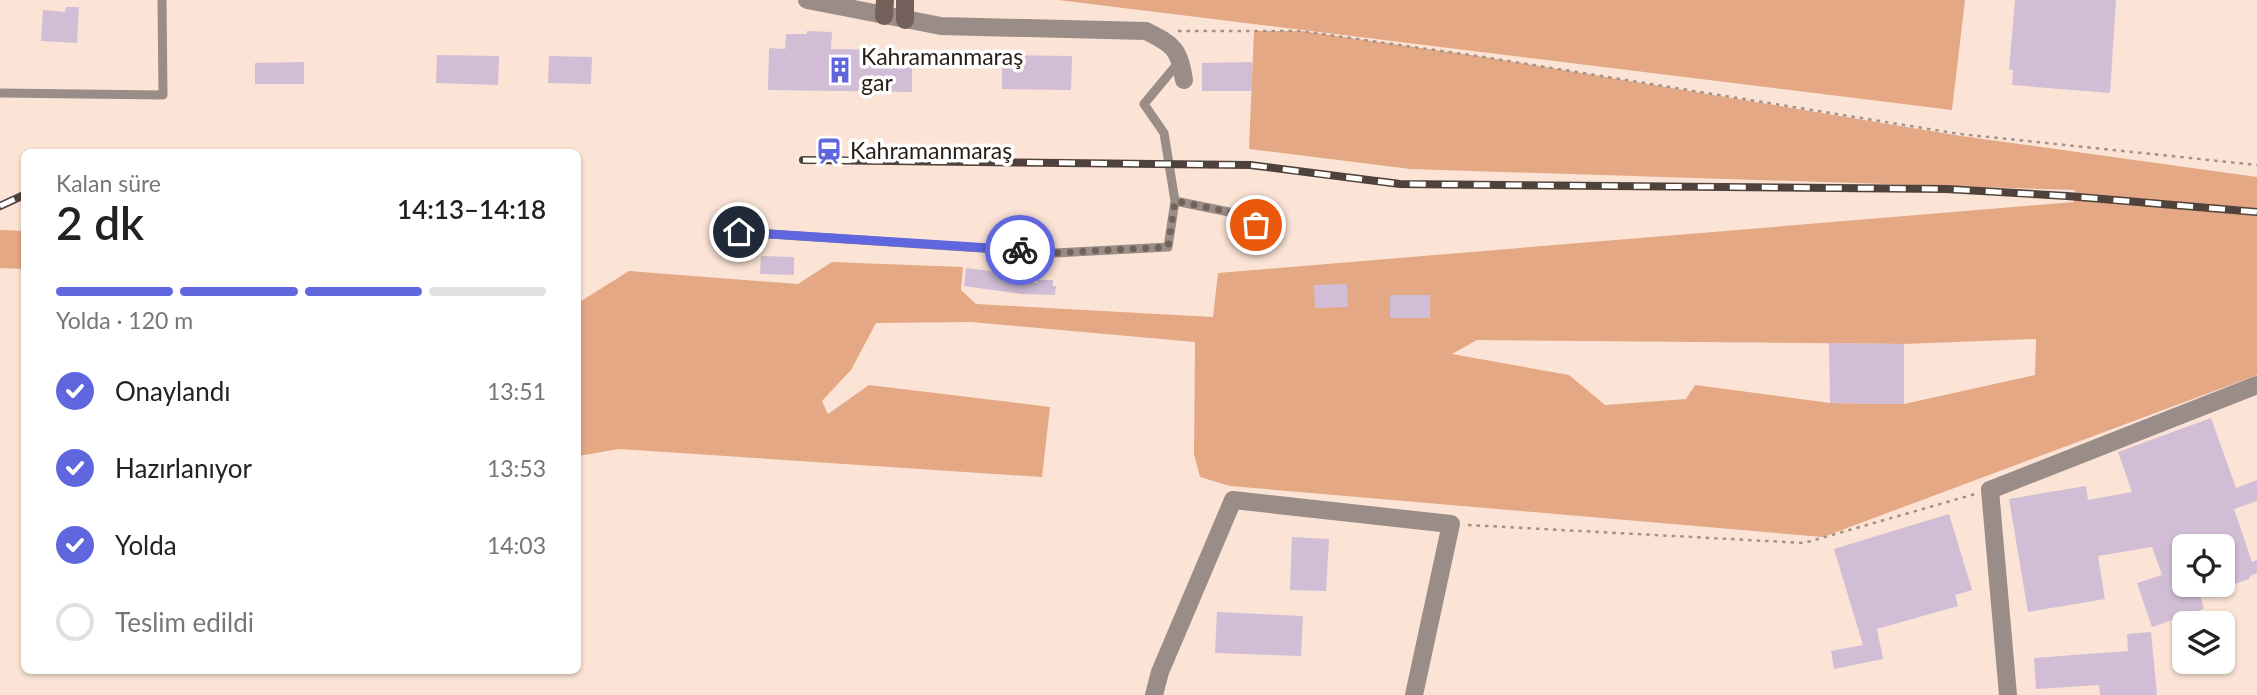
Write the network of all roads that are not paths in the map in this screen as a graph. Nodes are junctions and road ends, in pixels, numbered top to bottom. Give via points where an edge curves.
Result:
1 (162, 0) edge
2 (807, 0) edge
3 (905, 0) edge
4 (884, 8) edge
5 (905, 20) junction
6 (1181, 60) junction
7 (1184, 80) dead end
8 (0, 93) edge
9 (1175, 201) junction
10 (739, 232) dead end
11 (1273, 236) dead end
12 (2257, 384) edge
13 (1154, 695) edge
14 (1413, 695) edge
15 (2008, 695) edge

1 - 8 lane via 163,95
2 - 4 street
3 - 5 main road
4 - 5 street
5 - 6 street via 941,26 1146,31 1169,43
6 - 7 street
6 - 9 lane via 1144,103 1164,133
9 - 10 lane via 1168,247 1055,253
9 - 11 lane via 1239,214
12 - 15 street via 1990,490
13 - 14 street via 1233,500 1451,524

